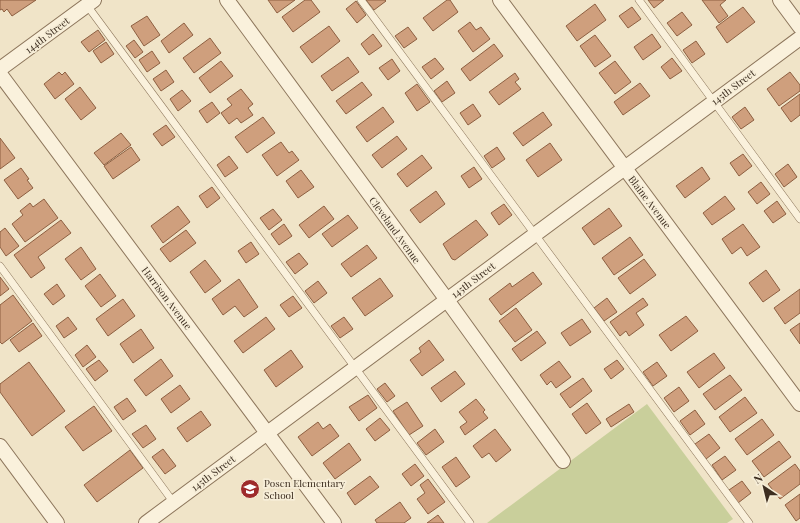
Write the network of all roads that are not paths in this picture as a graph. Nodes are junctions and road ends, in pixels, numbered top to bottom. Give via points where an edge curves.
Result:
1 (227, 0) edge
2 (361, 0) edge
3 (500, 0) edge
4 (639, 0) edge
5 (780, 0) edge
6 (88, 2) edge
7 (800, 28) edge
8 (800, 38) edge
9 (0, 69) edge
10 (0, 74) edge
11 (714, 102) junction
12 (625, 168) junction
13 (800, 219) edge
14 (535, 235) junction
15 (0, 266) edge
16 (446, 300) junction
17 (355, 368) junction
18 (800, 404) edge
19 (268, 433) junction
20 (0, 446) edge
21 (563, 461) dead end
22 (174, 503) junction
23 (57, 523) edge
24 (146, 523) edge
25 (334, 523) edge
26 (470, 523) edge
27 (749, 523) edge

1 - 16 street, Cleveland Avenue
2 - 14 lane
3 - 12 street, Blaine Avenue
4 - 11 lane
5 - 7 street
6 - 9 street, 144th Street
6 - 17 lane
8 - 11 street, 145th Street
10 - 19 street, Harrison Avenue
11 - 12 street, 145th Street
11 - 13 lane
12 - 14 street, 145th Street
12 - 18 street, Blaine Avenue
14 - 16 street, 145th Street
14 - 27 lane
15 - 22 lane
16 - 17 street, 145th Street
16 - 21 street, Cleveland Avenue
17 - 19 street, 145th Street
17 - 26 lane
19 - 22 street, 145th Street
19 - 25 street, Harrison Avenue
20 - 23 street
22 - 24 street, 145th Street

